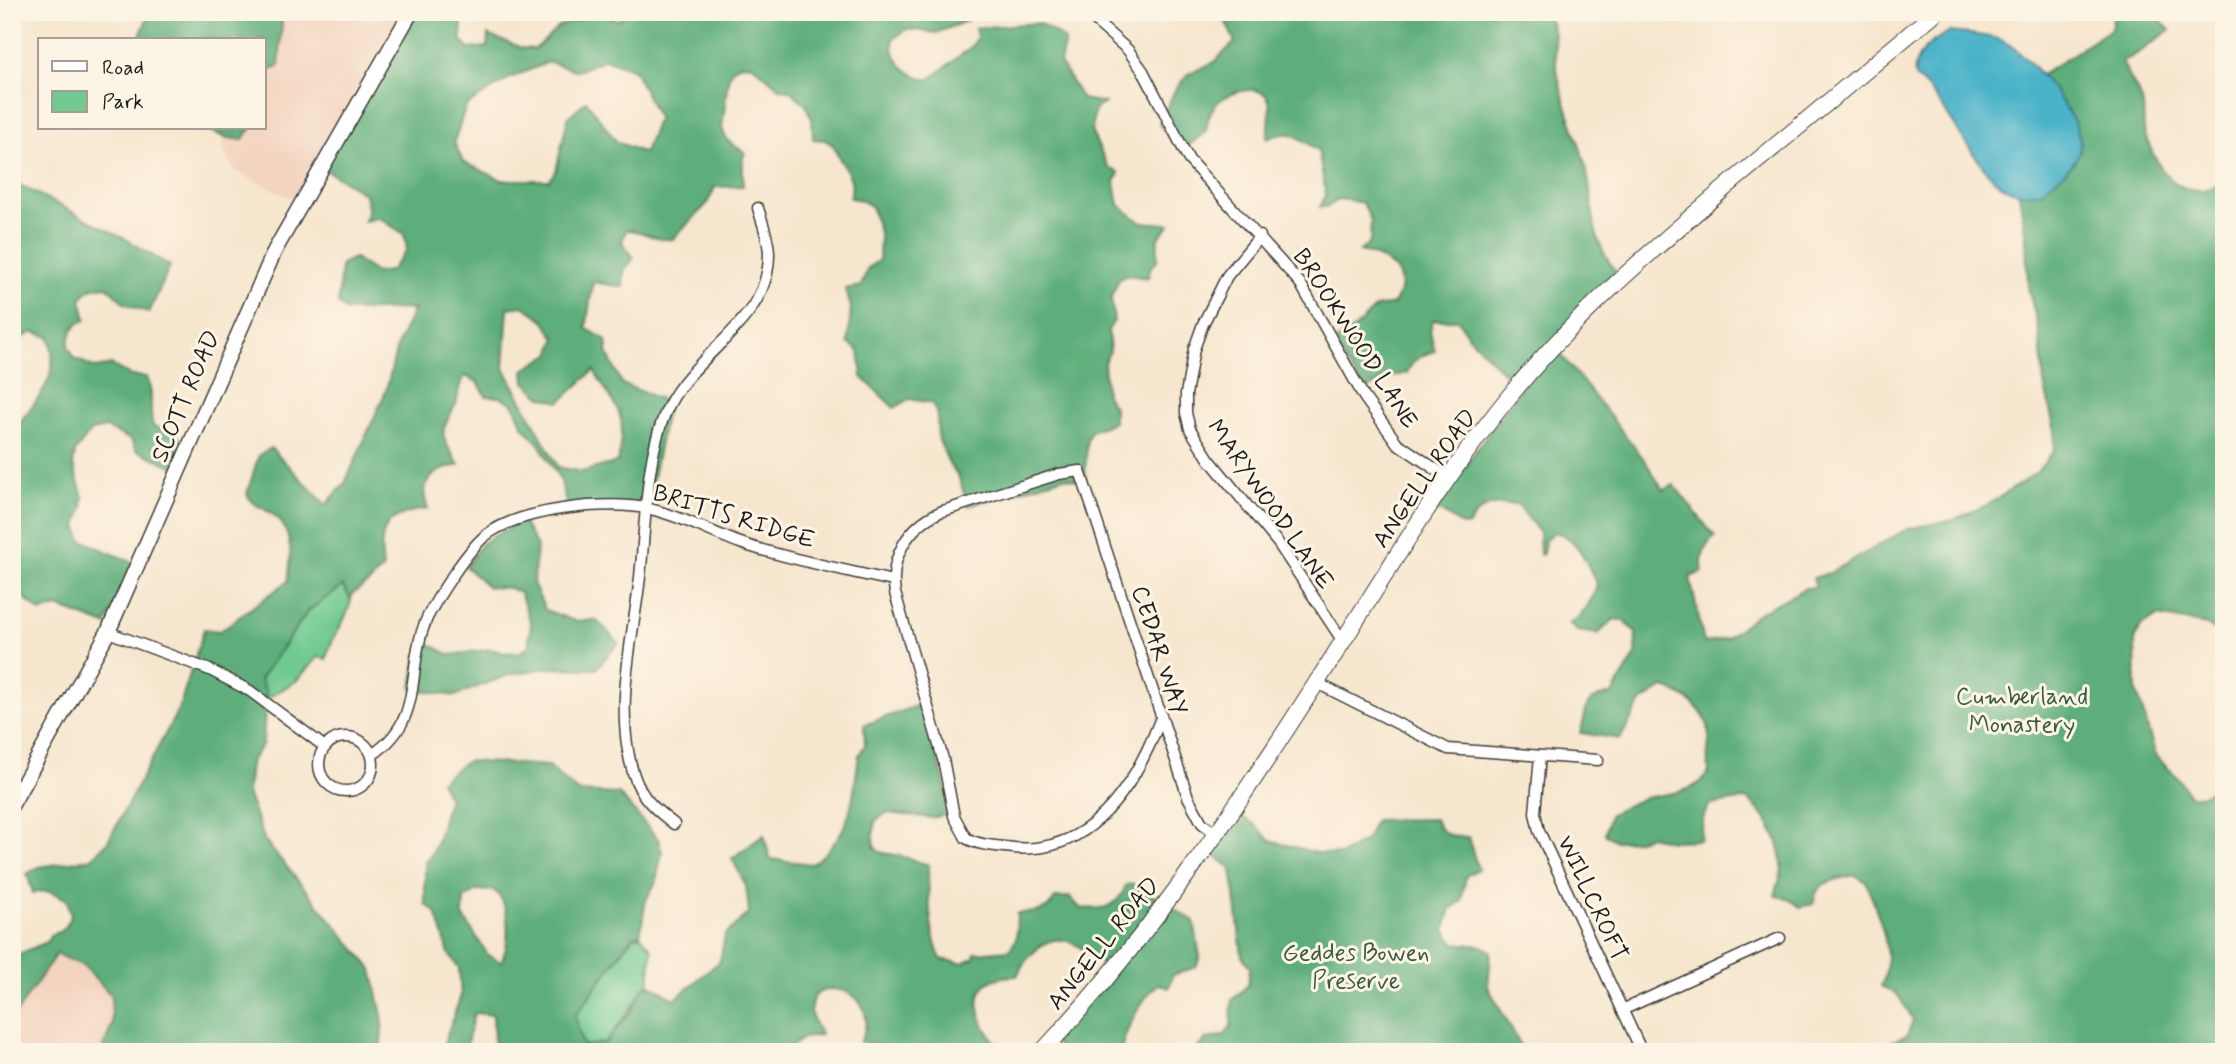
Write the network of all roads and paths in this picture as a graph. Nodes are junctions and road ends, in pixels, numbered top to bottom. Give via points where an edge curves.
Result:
1 (411, 12) edge
2 (1085, 12) edge
3 (1936, 12) edge
4 (758, 208) dead end
5 (1260, 236) junction
6 (1450, 478) junction
7 (647, 508) junction
8 (893, 581) junction
9 (108, 632) junction
10 (1342, 640) junction
11 (1317, 683) junction
12 (1160, 720) junction
13 (325, 747) junction
14 (372, 755) junction
15 (1540, 756) junction
16 (1598, 760) dead end
17 (12, 804) edge
18 (674, 824) dead end
19 (1215, 833) junction
20 (1780, 938) dead end
21 (1622, 1010) junction
22 (1042, 1052) edge
23 (1642, 1052) edge

1 - 9 street, SCOTT ROAD via 275,250
2 - 5 street, BROOKWOOD LANE via 1128,50 1189,160
3 - 6 main road, ANGELL ROAD via 1629,270 1517,387
4 - 7 street via 769,253 762,286 735,331 696,366 669,405
5 - 6 street, BROOKWOOD LANE via 1300,283 1364,397 1397,443
5 - 10 street, MARYWOOD LANE via 1227,276 1203,324 1194,349 1186,413 1190,429 1209,459 1278,542
6 - 10 main road, ANGELL ROAD
7 - 8 street, BRITTS RIDGE via 747,545
7 - 14 street, BRITTS RIDGE via 556,510 500,526 484,537 427,619 401,729 392,742
7 - 18 street via 626,680 626,735 633,773 647,803
8 - 12 street, CEDAR WAY via 903,545 923,520 1080,471
8 - 12 street via 943,759 954,816 966,838 1028,849 1069,841 1115,805
9 - 13 street via 210,670 250,691
9 - 17 street, SCOTT ROAD
10 - 11 main road, ANGELL ROAD
11 - 15 street via 1448,750
11 - 19 main road, ANGELL ROAD
12 - 19 street, CEDAR WAY via 1188,797 1202,823
13 - 14 street via 345,737 357,739
13 - 14 street via 320,771 336,789 360,788 374,768
15 - 16 street
15 - 21 street, WILLCROFT via 1535,813 1539,831
19 - 22 main road, ANGELL ROAD via 1139,941
20 - 21 street
21 - 23 street, WILLCROFT

